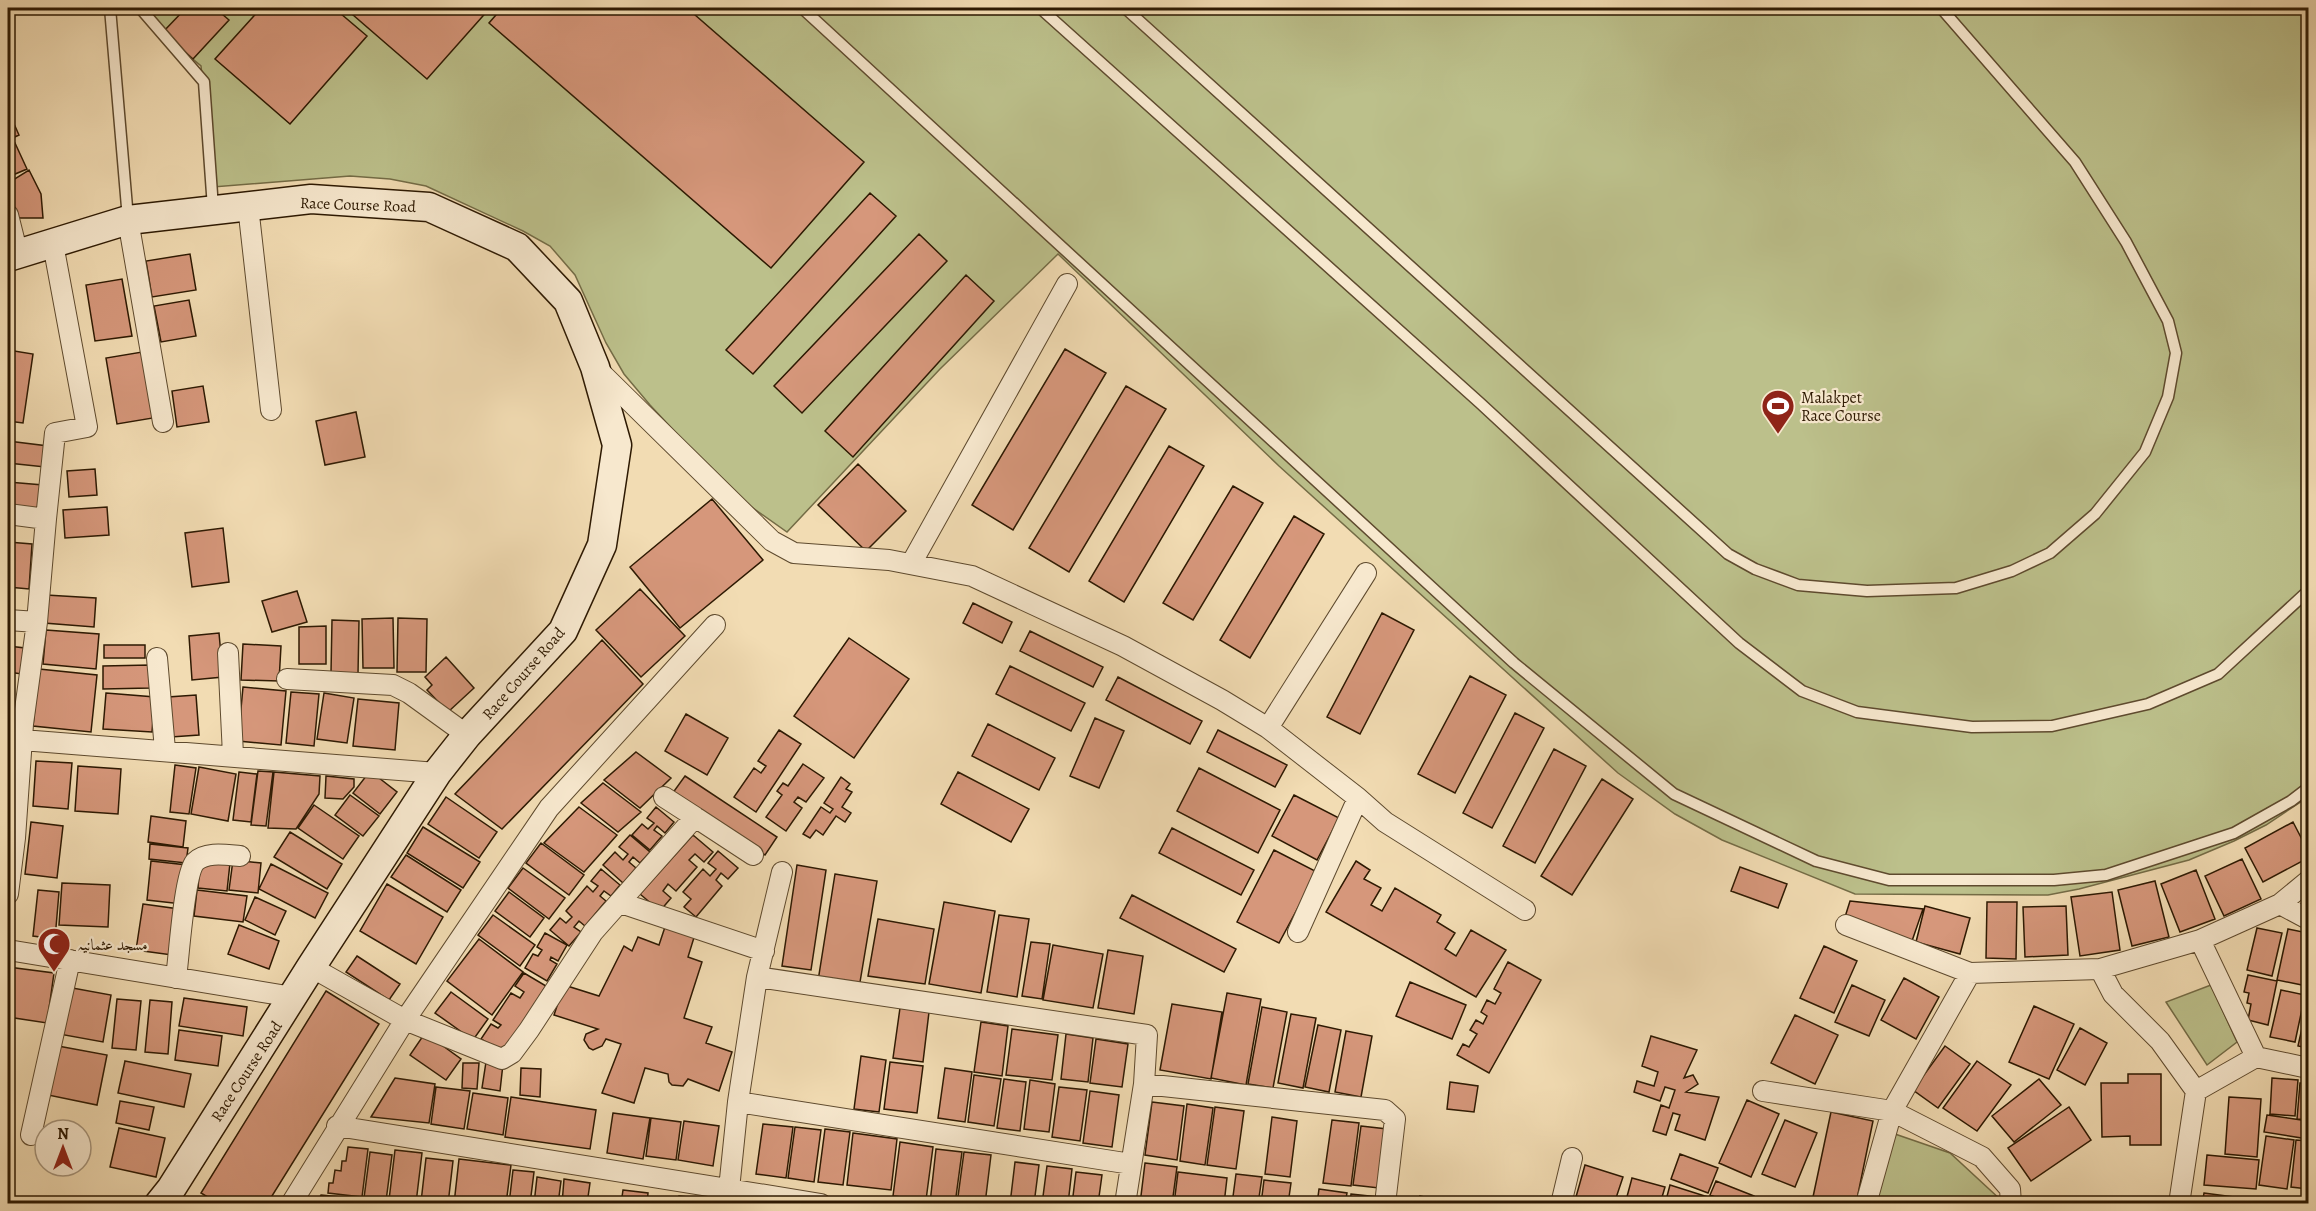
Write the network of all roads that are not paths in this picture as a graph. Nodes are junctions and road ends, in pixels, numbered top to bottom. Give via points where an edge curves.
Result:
1 (110, 8) edge
2 (140, 8) edge
3 (802, 8) edge
4 (1040, 8) edge
5 (1125, 8) edge
6 (1941, 8) edge
7 (248, 206) junction
8 (214, 210) junction
9 (8, 215) edge
10 (128, 220) junction
11 (53, 244) junction
12 (13, 256) edge
13 (1067, 284) dead end
14 (595, 367) junction
15 (271, 410) dead end
16 (163, 422) dead end
17 (8, 514) edge
18 (46, 519) junction
19 (911, 564) junction
20 (1366, 573) dead end
21 (2308, 591) edge
22 (8, 620) edge
23 (37, 622) junction
24 (715, 624) dead end
25 (228, 653) dead end
26 (157, 658) dead end
27 (287, 679) dead end
28 (18, 728) edge
29 (1268, 728) junction
30 (467, 735) junction
31 (165, 750) junction
32 (233, 755) junction
33 (437, 773) junction
34 (2308, 788) edge
35 (664, 797) dead end
36 (1358, 798) junction
37 (696, 817) junction
38 (11, 838) edge
39 (753, 855) dead end
40 (240, 856) dead end
41 (782, 872) dead end
42 (2308, 882) edge
43 (8, 894) edge
44 (621, 903) junction
45 (2280, 904) junction
46 (1525, 910) dead end
47 (2308, 918) edge
48 (1846, 926) dead end
49 (1298, 932) dead end
50 (2200, 940) junction
51 (8, 950) edge
52 (764, 951) junction
53 (70, 960) junction
54 (311, 967) junction
55 (2100, 969) junction
56 (1970, 973) junction
57 (757, 977) junction
58 (176, 978) junction
59 (293, 997) junction
60 (405, 1020) junction
61 (2256, 1057) junction
62 (2308, 1068) edge
63 (1144, 1084) junction
64 (1763, 1091) dead end
65 (2196, 1091) junction
66 (738, 1102) junction
67 (1892, 1111) junction
68 (337, 1126) junction
69 (31, 1135) dead end
70 (1572, 1158) dead end
71 (1131, 1164) junction
72 (729, 1190) junction
73 (159, 1203) edge
74 (291, 1203) edge
75 (821, 1203) edge
76 (1125, 1203) edge
77 (1385, 1203) edge
78 (1561, 1203) edge
79 (1866, 1203) edge
80 (2011, 1203) edge
81 (2179, 1203) edge

1 - 10 lane
2 - 8 lane via 204,82
3 - 34 lane via 1514,663 1674,794 1816,861 1889,880 2054,880 2106,875 2234,833
4 - 21 lane via 1480,403 1739,643 1802,691 1857,712 1972,727 2052,726 2148,704 2218,674
5 - 6 lane via 1728,554 1798,585 1867,591 1956,588 2012,571 2050,553 2095,514 2145,452 2168,397 2176,353 2168,321 2126,242 2075,162
7 - 8 street, Race Course Road
7 - 14 street, Race Course Road via 311,199 429,207 517,247 568,301
7 - 15 street
8 - 10 street, Race Course Road
9 - 12 street
10 - 11 street, Race Course Road
10 - 16 street
11 - 12 street, Race Course Road
11 - 18 street via 87,427 55,433
13 - 19 street
14 - 19 street via 772,541 794,553
14 - 30 street, Race Course Road via 616,445 602,545 563,631
17 - 18 street
18 - 23 street
19 - 29 street via 972,576 1123,646
20 - 29 street
22 - 23 street
23 - 28 street
24 - 60 street via 549,808
25 - 32 street
26 - 31 street
27 - 30 street via 393,685
28 - 31 street
28 - 38 street
29 - 36 street
30 - 33 street, Race Course Road
31 - 32 street
32 - 33 street
33 - 54 street, Race Course Road
35 - 37 street
36 - 46 street via 1385,822
36 - 49 street
37 - 39 street
37 - 44 street
38 - 43 street
40 - 58 street via 218,854 195,863 189,879
41 - 52 street
42 - 45 street
44 - 52 street
44 - 60 street via 593,932 512,1053 502,1059
45 - 47 street
45 - 50 street
48 - 56 street
50 - 55 street
50 - 61 street
51 - 53 street
52 - 57 street
53 - 58 street
53 - 69 street
54 - 59 street, Race Course Road
54 - 60 street
55 - 56 street
55 - 65 street via 2113,994 2160,1041
56 - 67 street
57 - 63 street via 1148,1035
57 - 66 street
58 - 59 street
59 - 73 street, Race Course Road
60 - 68 street
61 - 62 street
61 - 65 street
63 - 71 street
63 - 77 street via 1385,1110 1395,1119
64 - 67 street
65 - 81 street
66 - 71 street
66 - 72 street
67 - 79 street
67 - 80 street via 1983,1157 2010,1190
68 - 72 street
68 - 74 street
70 - 78 street
71 - 76 street
72 - 75 street

